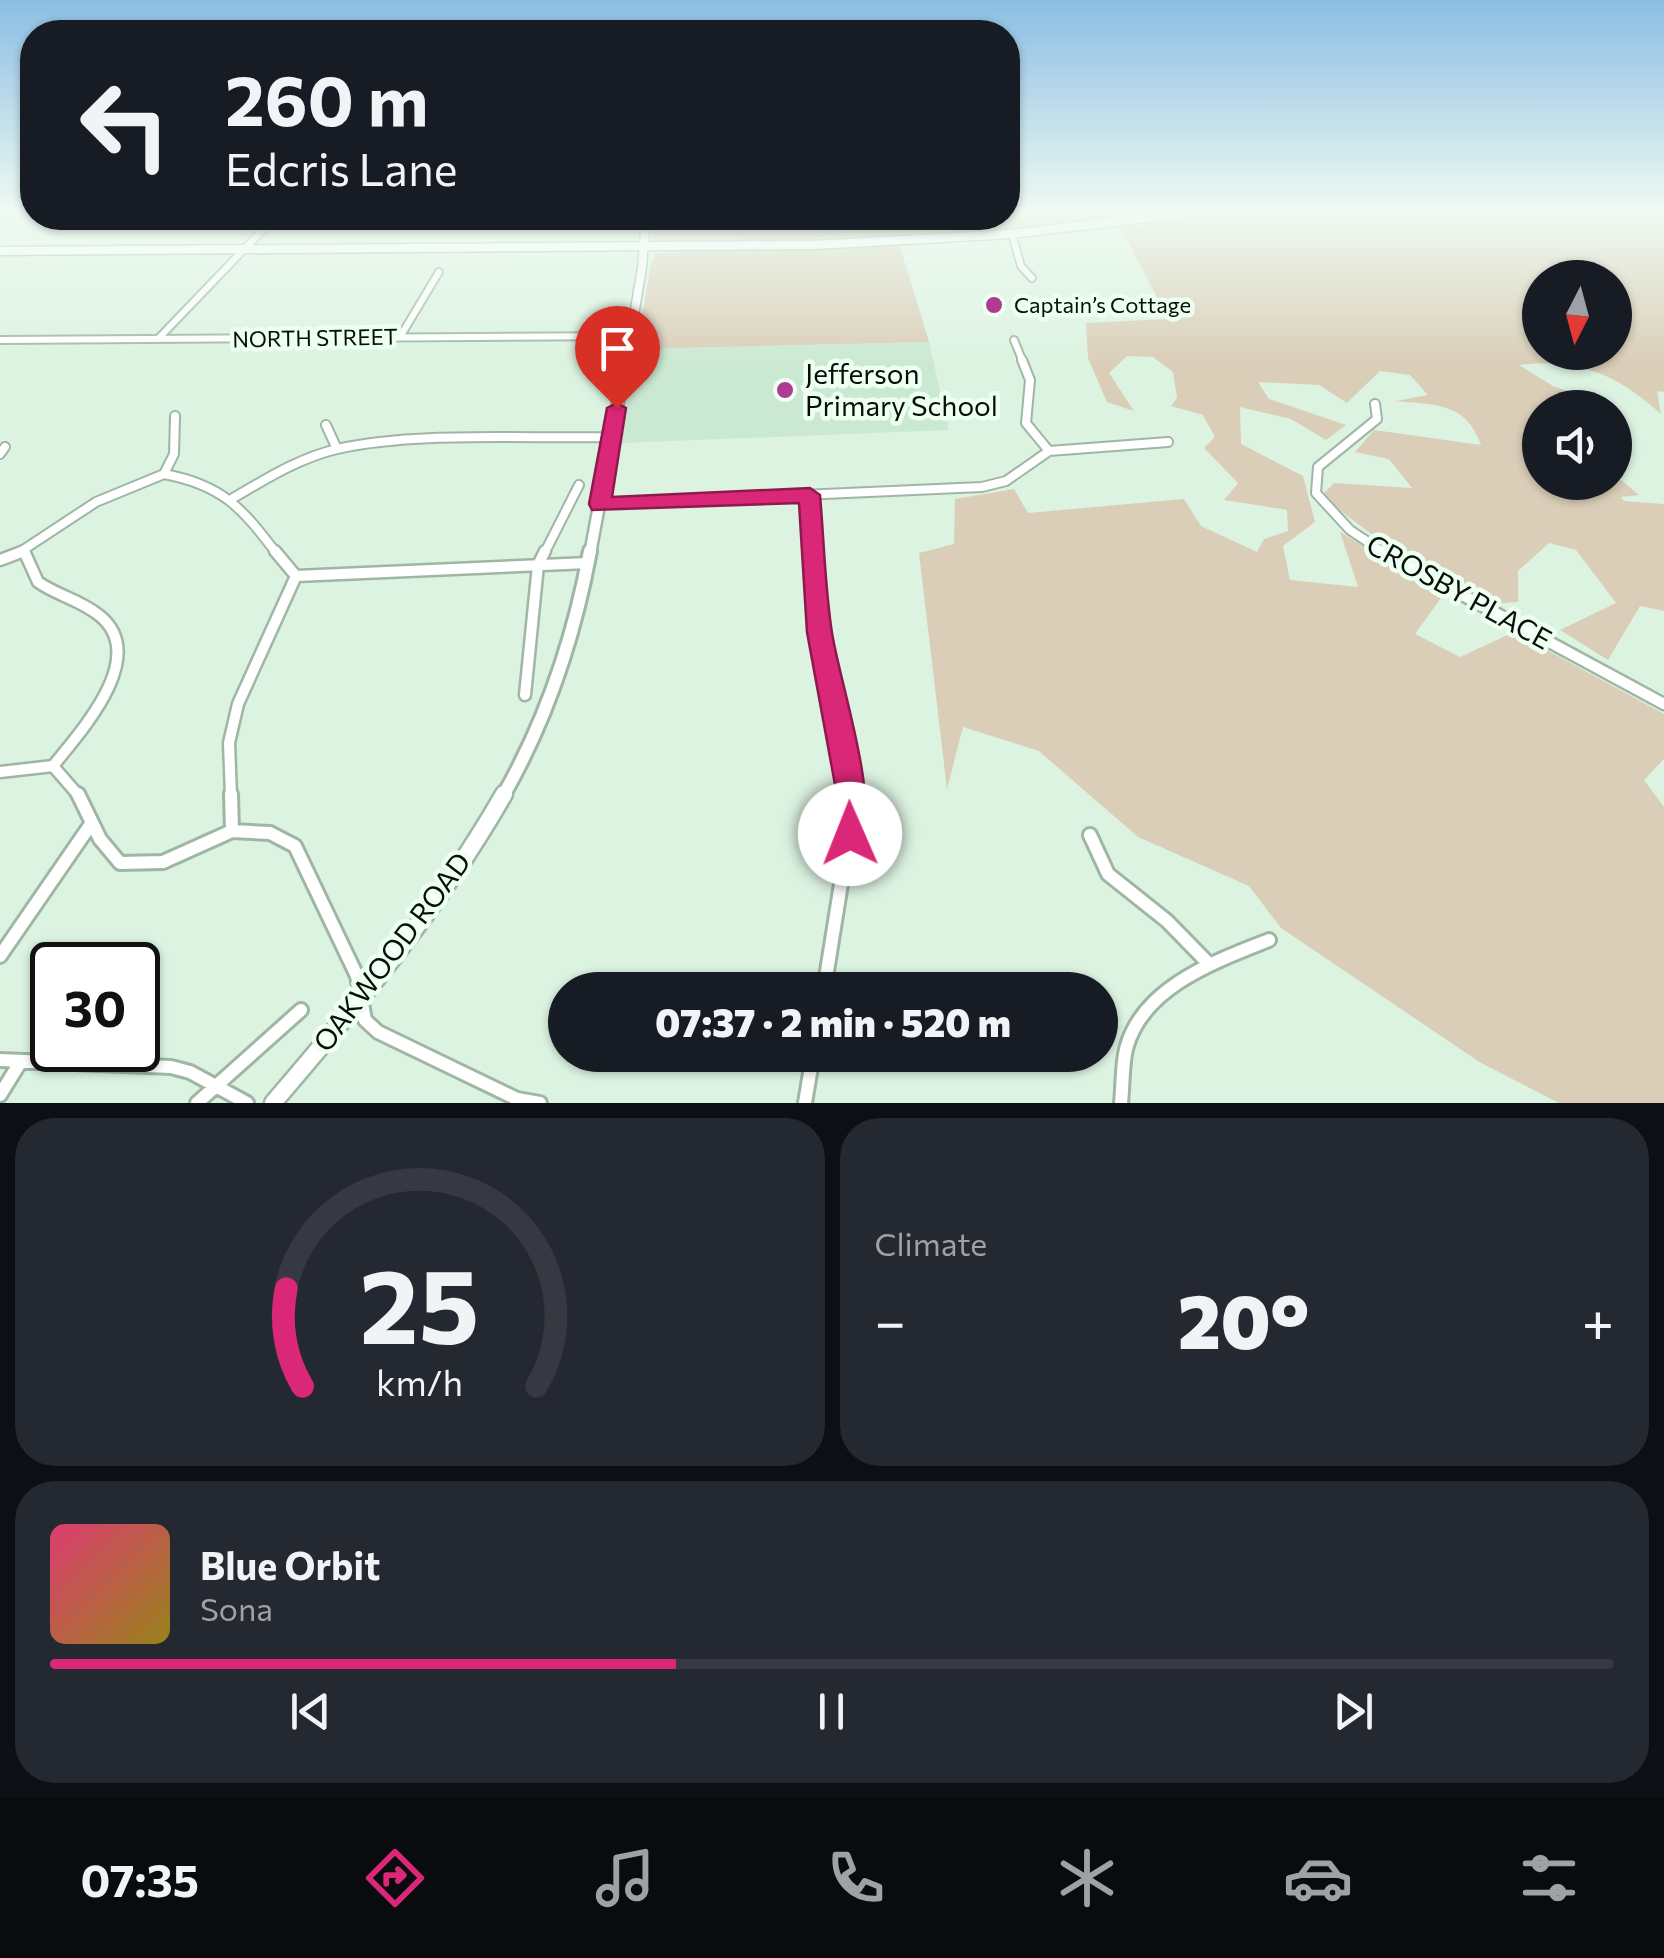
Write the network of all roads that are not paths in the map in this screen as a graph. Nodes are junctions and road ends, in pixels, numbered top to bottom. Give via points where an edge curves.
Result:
1 (231, 262) edge
2 (641, 262) edge
3 (1020, 262) edge
4 (439, 272) dead end
5 (1032, 278) dead end
6 (629, 336) junction
7 (400, 337) junction
8 (158, 339) junction
9 (0, 340) edge
10 (1014, 340) dead end
11 (1376, 404) dead end
12 (175, 416) dead end
13 (326, 425) dead end
14 (612, 436) junction
15 (1168, 442) dead end
16 (337, 449) junction
17 (1050, 451) junction
18 (164, 474) junction
19 (580, 484) dead end
20 (810, 495) junction
21 (233, 498) junction
22 (600, 504) junction
23 (24, 551) junction
24 (0, 560) edge
25 (588, 563) junction
26 (538, 564) junction
27 (296, 576) junction
28 (525, 695) dead end
29 (1664, 704) edge
30 (53, 766) junction
31 (0, 772) edge
32 (92, 824) junction
33 (232, 832) junction
34 (1090, 836) dead end
35 (1268, 940) dead end
36 (0, 956) edge
37 (1209, 964) junction
38 (827, 972) edge
39 (360, 1002) junction
40 (301, 1010) dead end
41 (0, 1060) edge
42 (21, 1062) junction
43 (810, 1072) edge
44 (214, 1086) junction
45 (0, 1095) edge
46 (198, 1103) edge
47 (247, 1103) edge
48 (273, 1103) edge
49 (540, 1103) edge
50 (805, 1103) edge
51 (1122, 1103) edge

1 - 8 street
2 - 6 main road, OAKWOOD ROAD
3 - 5 street
4 - 7 street
6 - 7 street, NORTH STREET
6 - 14 main road, OAKWOOD ROAD
7 - 8 street, NORTH STREET
8 - 9 street, NORTH STREET
10 - 17 street via 1030,380 1026,423
11 - 29 street, CROSBY PLACE via 1377,418 1318,466 1316,492 1332,513 1372,546
12 - 18 street via 174,454
13 - 16 street
14 - 16 street
14 - 22 main road, OAKWOOD ROAD
15 - 17 street
16 - 21 street via 290,465
17 - 20 street via 1006,481 982,487
18 - 21 street
18 - 23 street via 96,502
19 - 26 street
20 - 22 street
20 - 38 street via 819,632 850,790 850,834
21 - 27 street
22 - 25 main road, OAKWOOD ROAD
23 - 24 street
23 - 30 street via 30,576 44,588 101,614 116,632 120,660 107,694
25 - 26 street
25 - 39 main road, OAKWOOD ROAD via 569,646 520,765 450,882
26 - 27 street
26 - 28 street
27 - 33 street via 238,704 230,742
30 - 31 street
30 - 32 street via 79,791
32 - 33 street via 112,856 142,865
32 - 36 street
33 - 39 street via 270,833 295,846 357,976
34 - 37 street via 1108,874
35 - 37 street
37 - 51 street via 1156,998 1126,1044
39 - 48 main road, OAKWOOD ROAD
39 - 49 street via 378,1032 517,1099
40 - 44 street, OAKWOOD ROAD
41 - 42 street
42 - 44 street via 171,1067
42 - 45 street
43 - 50 street
44 - 46 street, OAKWOOD ROAD
44 - 47 street

